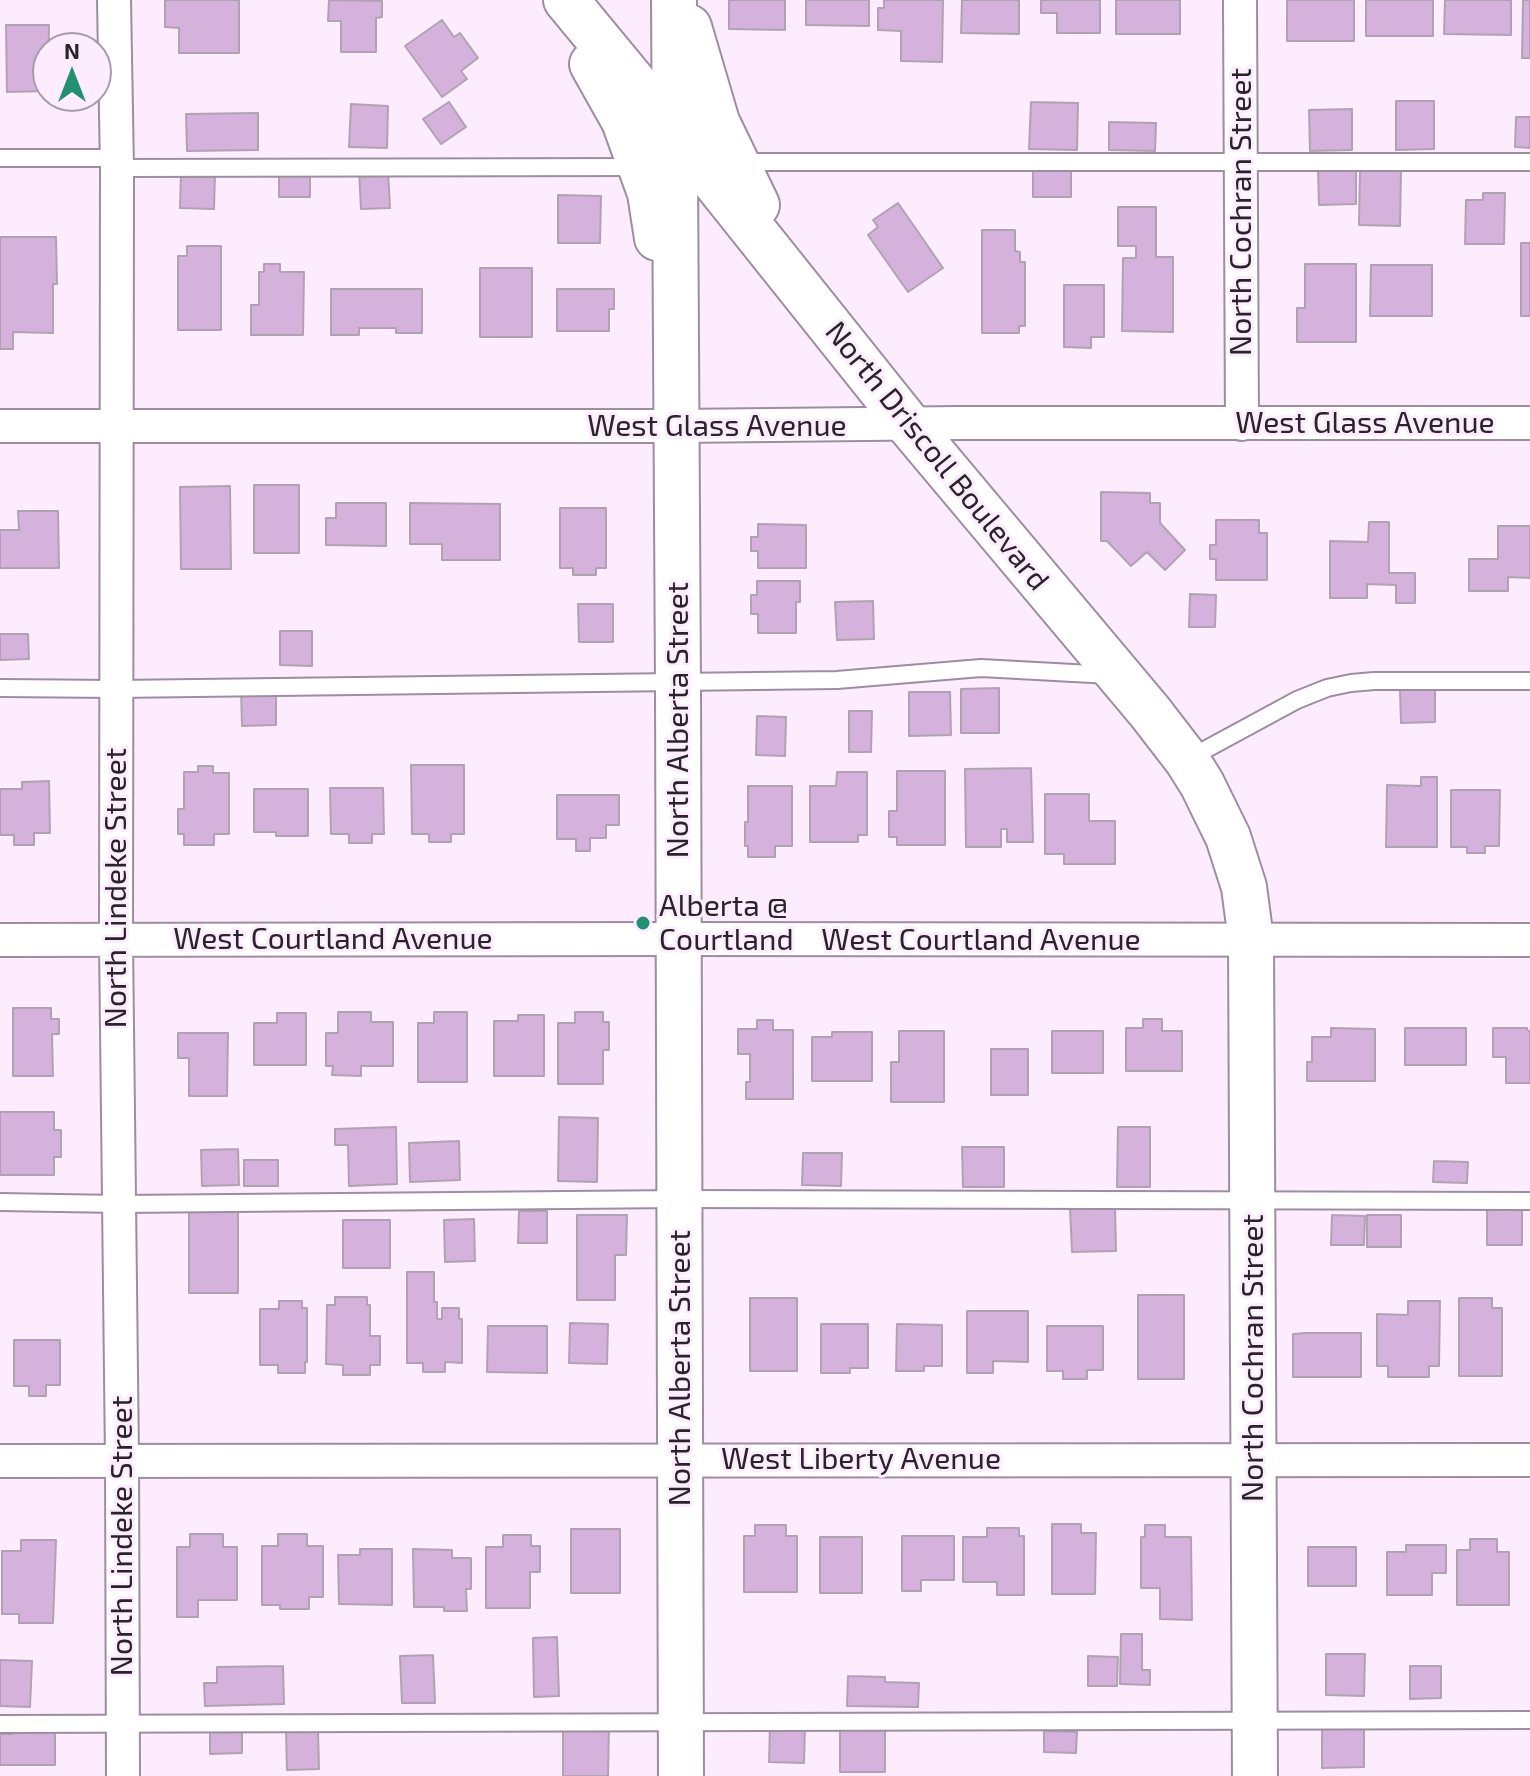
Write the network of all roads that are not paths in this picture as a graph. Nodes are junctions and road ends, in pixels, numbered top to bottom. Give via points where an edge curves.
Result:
1 (114, 0) edge
2 (555, 0) edge
3 (566, 0) edge
4 (674, 0) edge
5 (681, 0) edge
6 (1240, 0) edge
7 (675, 132) junction
8 (0, 158) edge
9 (735, 162) junction
10 (1242, 162) junction
11 (1530, 162) edge
12 (117, 163) junction
13 (641, 167) junction
14 (798, 285) junction
15 (676, 357) junction
16 (1530, 423) edge
17 (1242, 424) junction
18 (909, 425) junction
19 (0, 426) edge
20 (676, 426) junction
21 (116, 427) junction
22 (1120, 676) junction
23 (1530, 681) edge
24 (678, 683) junction
25 (0, 688) edge
26 (116, 689) junction
27 (1187, 760) junction
28 (678, 939) junction
29 (0, 940) edge
30 (116, 940) junction
31 (1251, 940) junction
32 (1530, 940) edge
33 (680, 1199) junction
34 (1530, 1201) edge
35 (0, 1202) edge
36 (1251, 1202) junction
37 (119, 1204) junction
38 (680, 1459) junction
39 (1254, 1459) junction
40 (122, 1460) junction
41 (1530, 1460) edge
42 (0, 1461) edge
43 (1255, 1720) junction
44 (1530, 1720) edge
45 (681, 1723) junction
46 (0, 1724) edge
47 (122, 1724) junction
48 (123, 1776) edge
49 (681, 1776) edge
50 (1255, 1776) edge

1 - 12 street, North Lindeke Street
2 - 13 main road via 624,121
3 - 7 main road, North Driscoll Boulevard
4 - 7 main road, North Alberta Street
5 - 9 main road via 717,122
6 - 10 street, North Cochran Street
7 - 14 main road, North Driscoll Boulevard
7 - 15 main road, North Alberta Street
8 - 12 lane
9 - 10 lane
9 - 14 main road
10 - 11 lane
10 - 17 street, North Cochran Street
12 - 13 lane
12 - 21 street, North Lindeke Street
13 - 15 main road via 650,193
14 - 18 main road, North Driscoll Boulevard
15 - 20 main road, North Alberta Street
16 - 17 street, West Glass Avenue
17 - 18 street, West Glass Avenue
18 - 20 street, West Glass Avenue
18 - 22 main road, North Driscoll Boulevard
19 - 21 street, West Glass Avenue
20 - 21 street, West Glass Avenue
20 - 24 main road, North Alberta Street
21 - 26 street, North Lindeke Street
22 - 24 lane via 981,668 837,680
22 - 27 main road, North Driscoll Boulevard
23 - 27 lane via 1385,681 1327,688
24 - 26 lane
24 - 28 main road, North Alberta Street
25 - 26 lane
26 - 30 street, North Lindeke Street
27 - 31 main road, North Driscoll Boulevard via 1237,862
28 - 30 street, West Courtland Avenue
28 - 31 street, West Courtland Avenue
28 - 33 main road, North Alberta Street
29 - 30 street, West Courtland Avenue
30 - 37 street, North Lindeke Street
31 - 32 street, West Courtland Avenue
31 - 36 main road, North Cochran Street
33 - 36 lane
33 - 37 lane
33 - 38 main road, North Alberta Street
34 - 36 lane
35 - 37 lane
36 - 39 main road, North Cochran Street
37 - 40 street, North Lindeke Street
38 - 39 street, West Liberty Avenue
38 - 40 street, West Liberty Avenue
38 - 45 main road, North Alberta Street
39 - 41 street, West Liberty Avenue
39 - 43 main road, North Cochran Street
40 - 42 street, West Liberty Avenue
40 - 47 street, North Lindeke Street
43 - 44 lane
43 - 45 lane
43 - 50 main road, North Cochran Street
45 - 47 lane
45 - 49 main road, North Alberta Street
46 - 47 lane
47 - 48 street, North Lindeke Street

